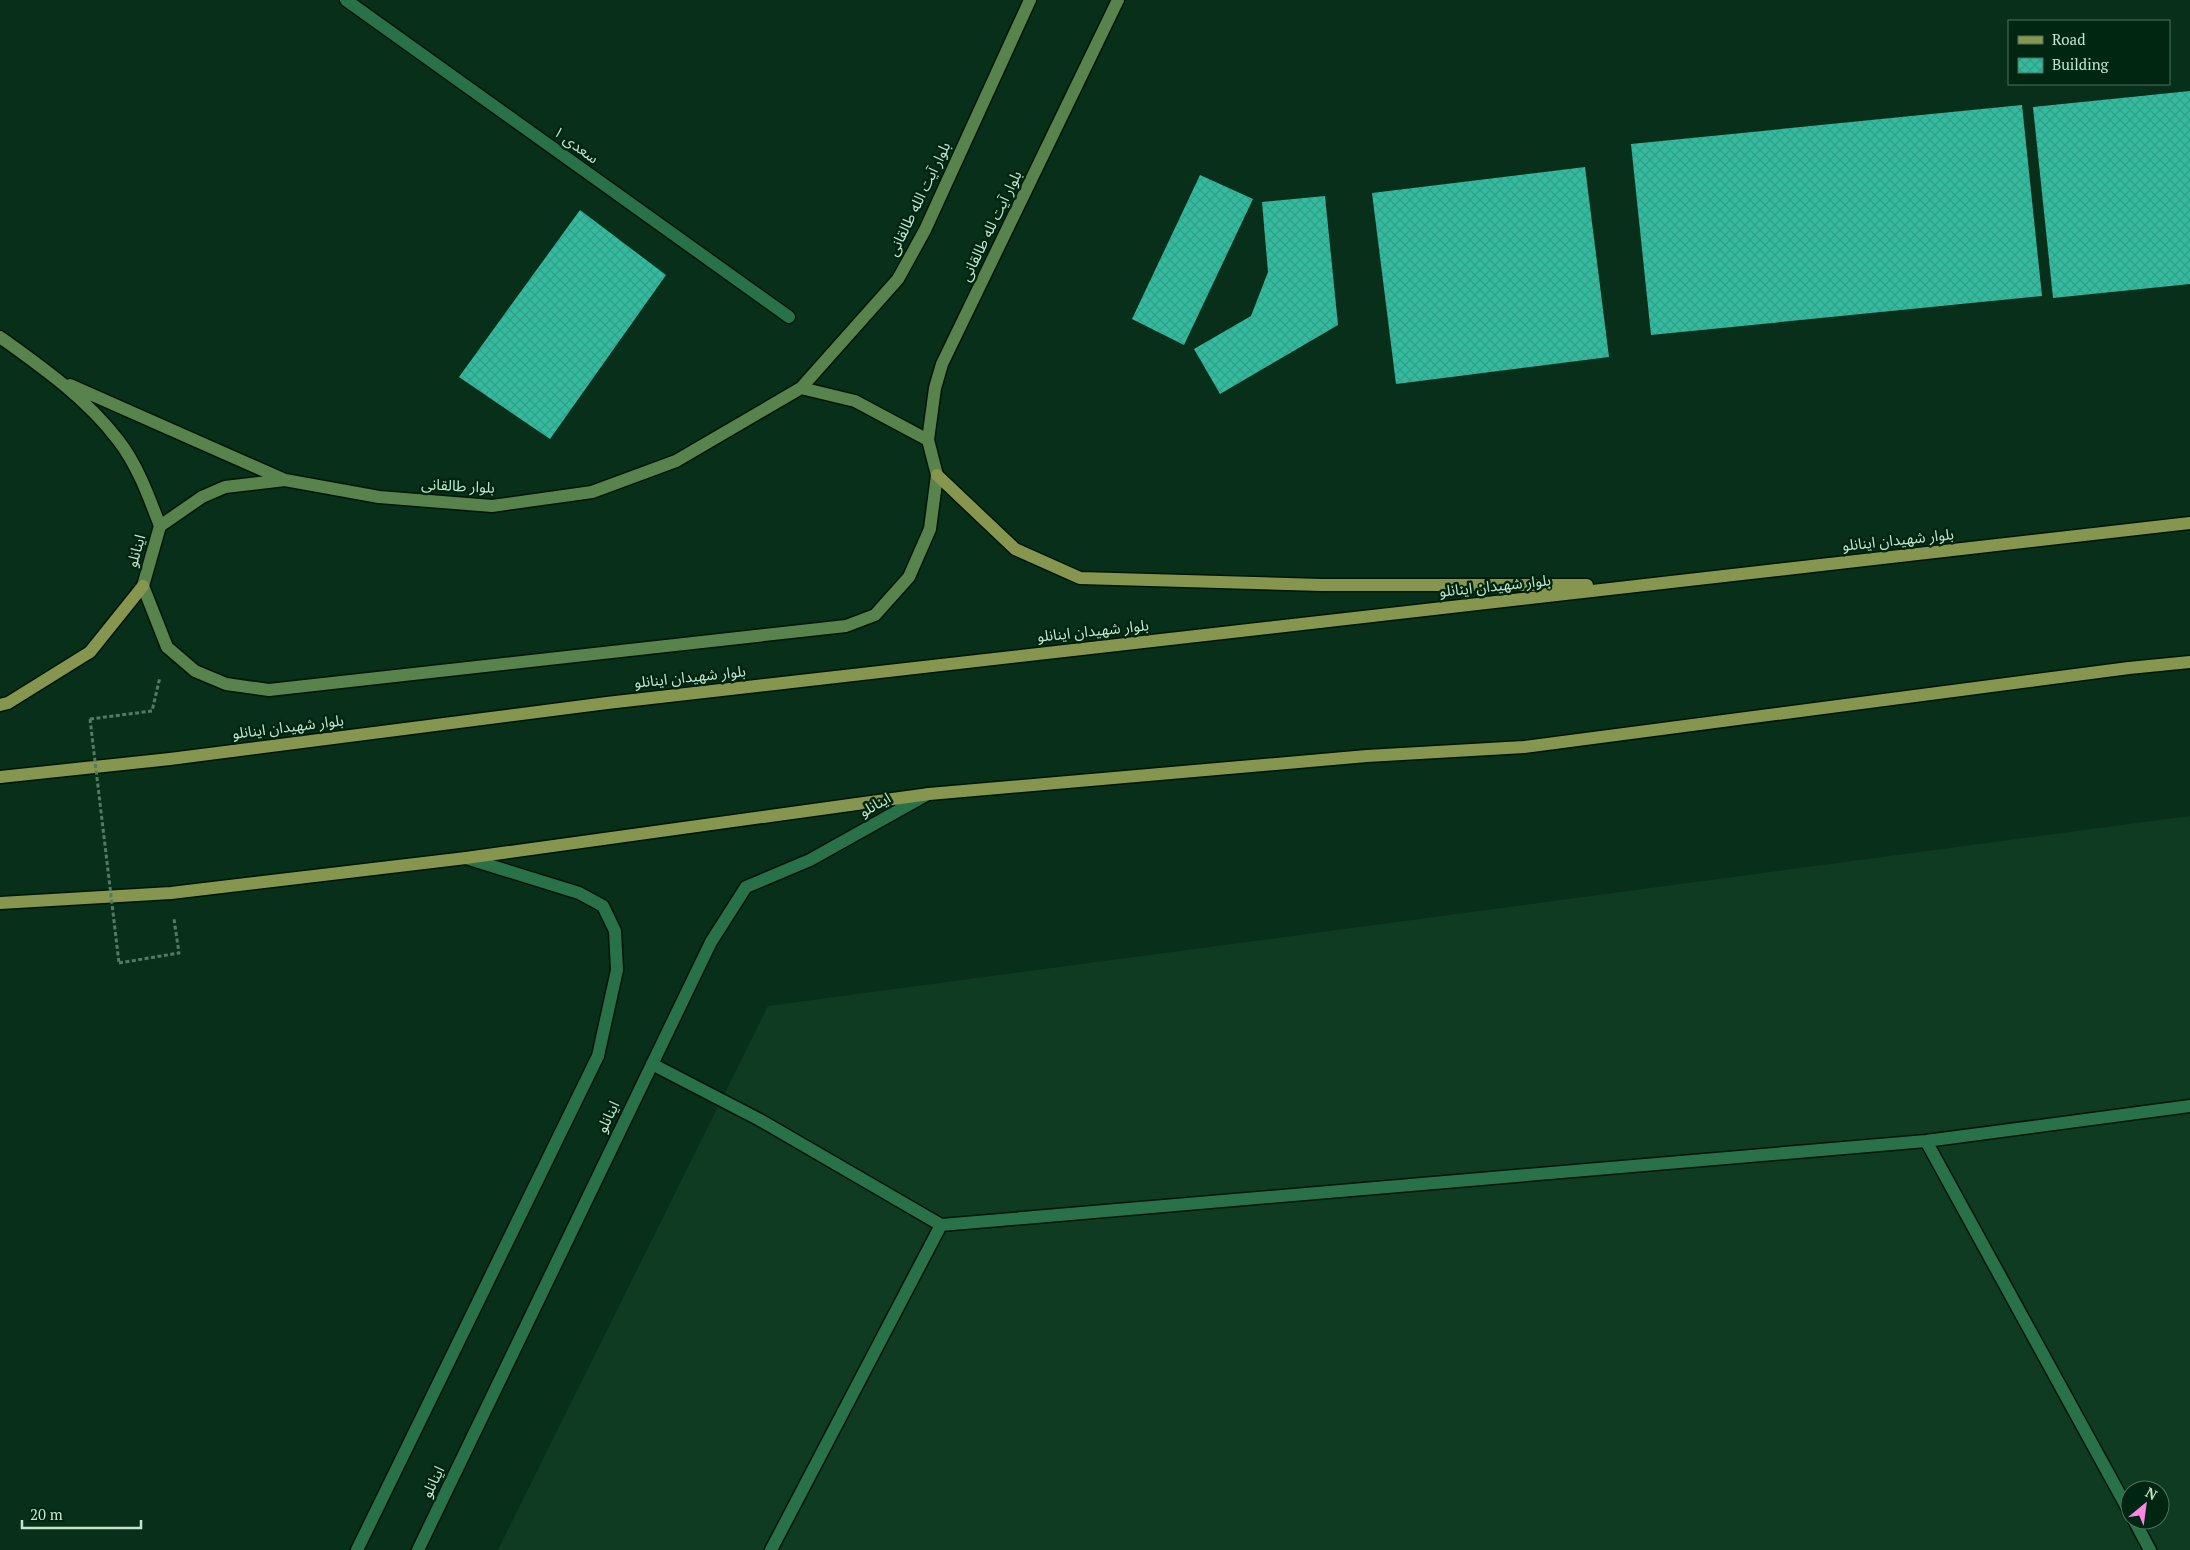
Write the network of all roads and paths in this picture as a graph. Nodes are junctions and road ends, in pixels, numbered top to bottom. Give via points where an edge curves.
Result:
1 (1030, 0) edge
2 (1118, 0) edge
3 (354, 2) edge
4 (789, 317) dead end
5 (0, 338) edge
6 (63, 382) junction
7 (801, 388) junction
8 (928, 440) junction
9 (937, 475) junction
10 (285, 480) junction
11 (2190, 523) edge
12 (160, 526) junction
13 (1647, 585) junction
14 (143, 586) junction
15 (2190, 662) edge
16 (0, 705) edge
17 (152, 711) dead end
18 (0, 777) edge
19 (929, 794) junction
20 (466, 858) junction
21 (171, 893) junction
22 (0, 903) edge
23 (652, 1064) junction
24 (2190, 1106) edge
25 (1926, 1141) junction
26 (941, 1225) junction
27 (2120, 1495) edge
28 (2139, 1530) edge
29 (357, 1550) edge
30 (418, 1550) edge
31 (771, 1550) edge
32 (2150, 1550) edge

1 - 7 street, بلوار آیت الله طالقانی via 925,230 898,279
2 - 8 street, بلوار آیت لله طالقانی via 942,364 935,388
3 - 4 street, سعدی ۱
5 - 6 street
6 - 10 street
6 - 12 street via 119,440
7 - 8 street via 855,401
7 - 10 street, بلوار طالقانی via 676,461 592,492 492,506 379,497
8 - 9 street, بلوار آیت لله طالقانی
9 - 13 main road via 1015,548 1080,578 1321,585
9 - 14 street via 930,530 909,577 875,615 846,626 270,690 226,684 195,671 168,647
10 - 12 street, بلوار طالقانی via 225,487 202,497
11 - 13 main road, بلوار شهیدان اینانلو
12 - 14 street, اینانلو
13 - 18 main road, بلوار شهیدان اینانلو via 607,703
14 - 16 main road via 90,652
15 - 19 main road via 1524,747 1367,756
17 - 21 path, bridge via 90,719 119,962 179,953
19 - 20 main road
19 - 23 street, اینانلو via 810,860 746,887 710,942
20 - 21 main road
20 - 29 street via 580,893 604,906 615,930 618,970 598,1056
21 - 22 main road
23 - 26 street via 760,1120
23 - 30 street, اینانلو
24 - 25 street
25 - 26 street
25 - 27 street
26 - 31 street
28 - 32 street

